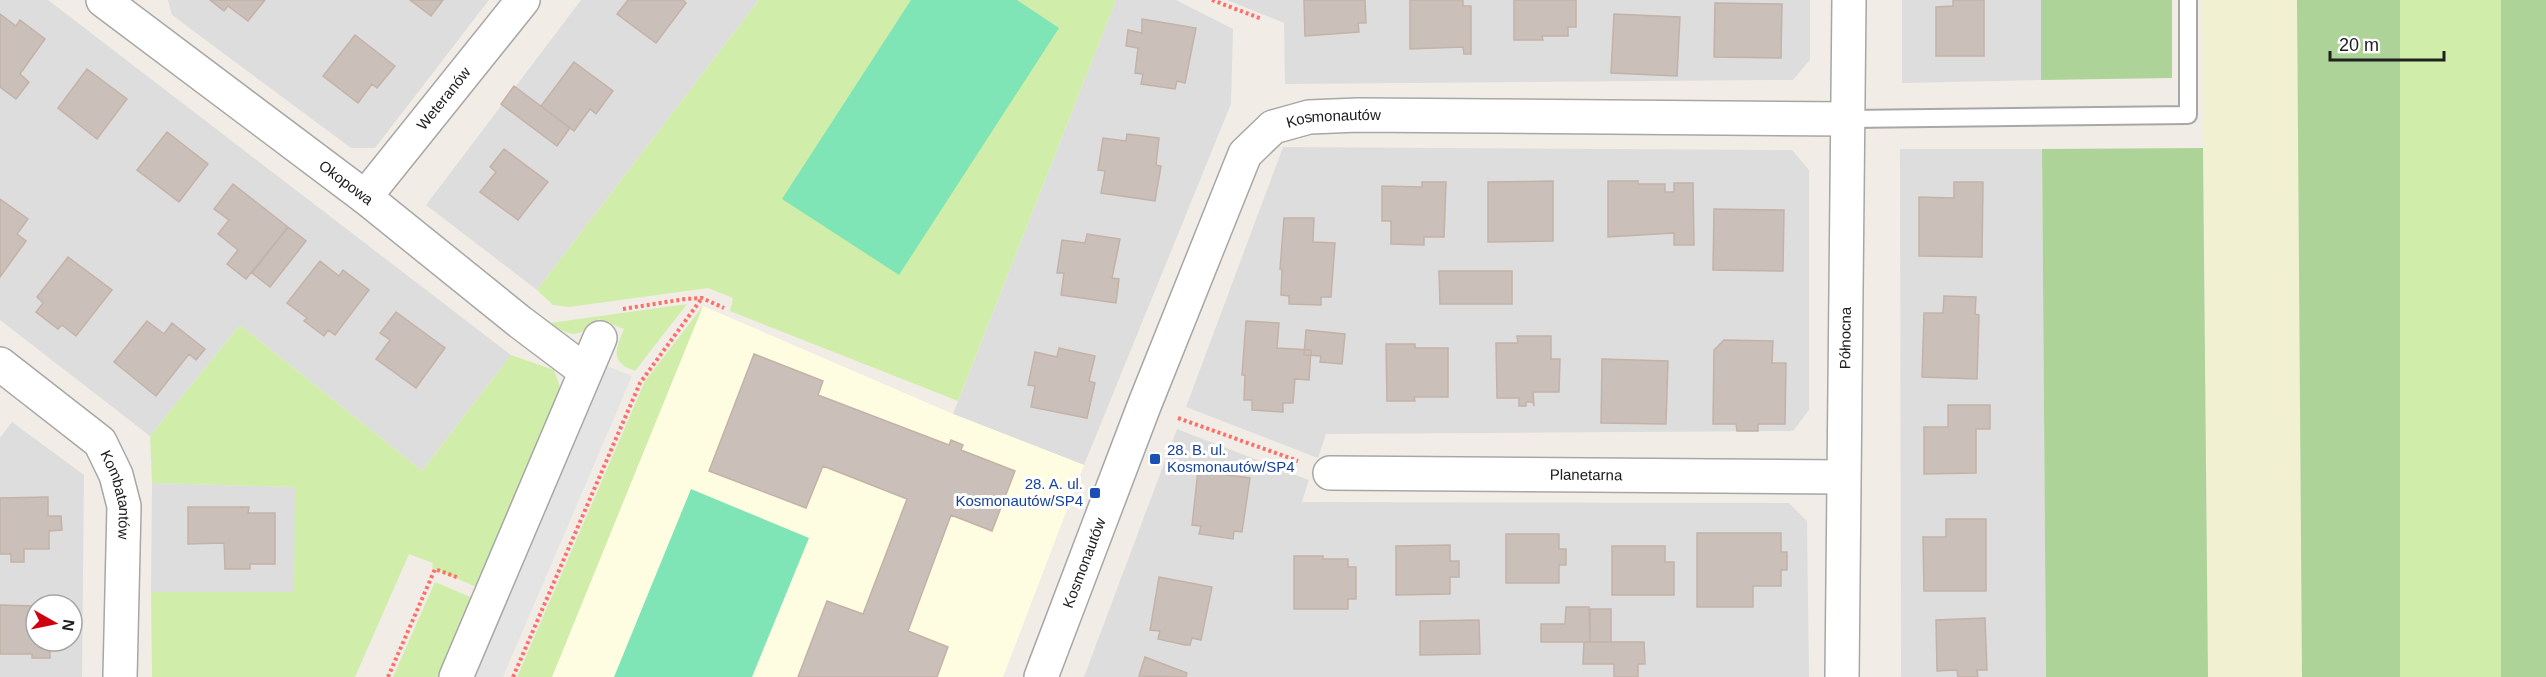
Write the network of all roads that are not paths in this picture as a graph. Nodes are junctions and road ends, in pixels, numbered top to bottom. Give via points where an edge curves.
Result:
1 (102, 0) edge
2 (523, 0) edge
3 (1849, 0) edge
4 (2188, 0) edge
5 (1849, 119) junction
6 (365, 197) junction
7 (600, 338) dead end
8 (585, 371) junction
9 (6, 379) edge
10 (1330, 472) road end
11 (1844, 477) junction
12 (120, 677) edge
13 (456, 677) edge
14 (1041, 677) edge
15 (1842, 677) edge

1 - 6 street, Okopowa
2 - 6 street, Weteranów
3 - 5 street, Północna
4 - 5 lane via 2188,115
5 - 11 street, Północna
5 - 14 street, Kosmonautów via 1358,115 1309,117 1273,127 1245,154
6 - 8 street, Okopowa
7 - 8 street
8 - 13 street
9 - 12 street, Kombatantów via 100,442 116,475 124,506
10 - 11 street, Planetarna
11 - 15 street, Północna

